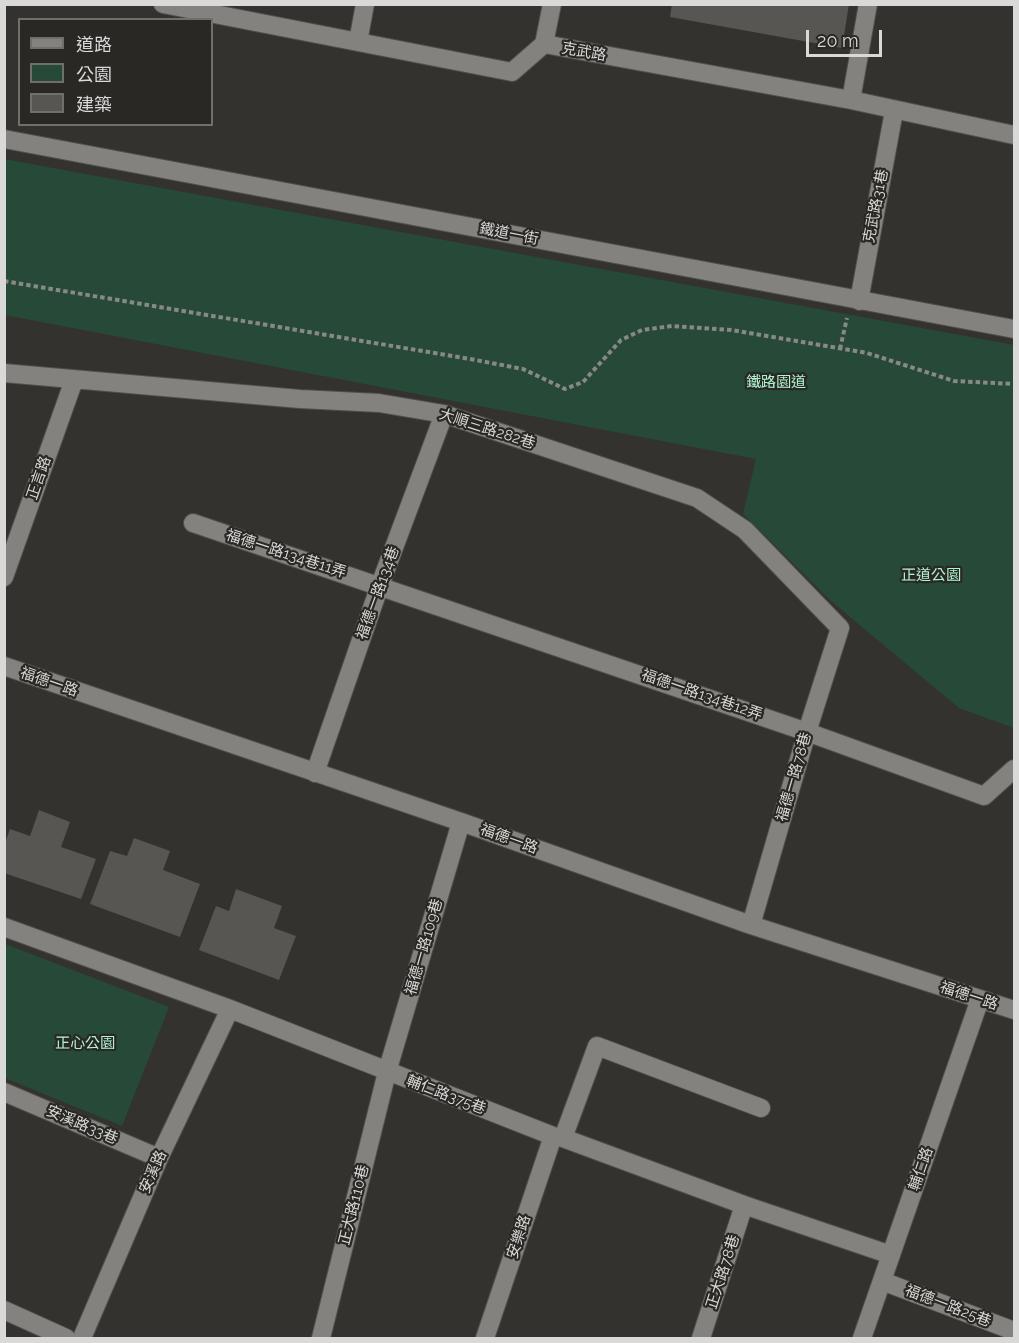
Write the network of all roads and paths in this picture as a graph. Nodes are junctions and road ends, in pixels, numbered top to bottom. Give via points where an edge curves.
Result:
1 (163, 4) edge
2 (365, 4) edge
3 (552, 4) edge
4 (868, 4) edge
5 (358, 42) junction
6 (544, 44) junction
7 (851, 100) junction
8 (894, 111) junction
9 (1014, 135) edge
10 (4, 139) edge
11 (4, 281) edge
12 (853, 306) junction
13 (1014, 329) edge
14 (840, 349) junction
15 (4, 374) edge
16 (74, 380) junction
17 (1014, 384) edge
18 (444, 414) junction
19 (193, 523) dead end
20 (4, 577) edge
21 (380, 585) junction
22 (840, 628) joint
23 (4, 666) edge
24 (807, 732) junction
25 (1014, 769) edge
26 (315, 773) junction
27 (460, 822) junction
28 (751, 926) junction
29 (4, 927) edge
30 (980, 999) junction
31 (230, 1009) junction
32 (1014, 1010) edge
33 (387, 1072) junction
34 (4, 1092) edge
35 (761, 1108) dead end
36 (558, 1137) junction
37 (159, 1158) junction
38 (744, 1205) junction
39 (891, 1256) junction
40 (882, 1281) junction
41 (4, 1310) edge
42 (1014, 1331) edge
43 (66, 1338) edge
44 (82, 1338) edge
45 (321, 1338) edge
46 (485, 1338) edge
47 (701, 1338) edge
48 (862, 1338) edge

1 - 5 street, 克武路
2 - 5 street
3 - 6 street
4 - 7 street
5 - 6 street, 克武路 via 512,72
6 - 7 street, 克武路
7 - 8 street, 克武路
8 - 9 street, 克武路
8 - 12 street, 克武路31巷
10 - 12 street, 鐵道一街
11 - 14 path via 523,369 565,388 583,382 621,340 642,330 672,326 730,330
12 - 13 street, 鐵道一街
12 - 14 path
14 - 17 path via 867,353 954,381
15 - 16 street, 大順三路282巷
16 - 18 street, 大順三路282巷 via 379,403
16 - 20 street, 正言路
18 - 21 street, 福德一路134巷
18 - 22 street, 大順三路282巷 via 697,498 745,530
19 - 21 street, 福德一路134巷11弄
21 - 24 street, 福德一路134巷12弄
21 - 26 street, 福德一路134巷
22 - 24 street, 福德一路78巷
23 - 26 street, 福德一路
24 - 25 street, 福德一路134巷12弄 via 984,796
24 - 28 street, 福德一路78巷
26 - 27 street, 福德一路
27 - 28 street, 福德一路
27 - 33 street, 福德一路109巷
28 - 30 street, 福德一路
29 - 31 street, 輔仁路375巷
30 - 32 street, 福德一路
30 - 39 street, 輔仁路
31 - 33 street, 輔仁路375巷
31 - 37 street, 安溪路
33 - 36 street, 輔仁路375巷
33 - 45 street, 正大路110巷
34 - 37 street, 安溪路33巷
35 - 36 street, 安樂路 via 597,1046
36 - 38 street, 輔仁路375巷
36 - 46 street, 安樂路
37 - 44 street, 安溪路
38 - 39 street, 輔仁路375巷
38 - 47 street, 正大路78巷
39 - 40 street, 輔仁路
40 - 42 street, 福德一路25巷
40 - 48 street, 輔仁路
41 - 43 street

